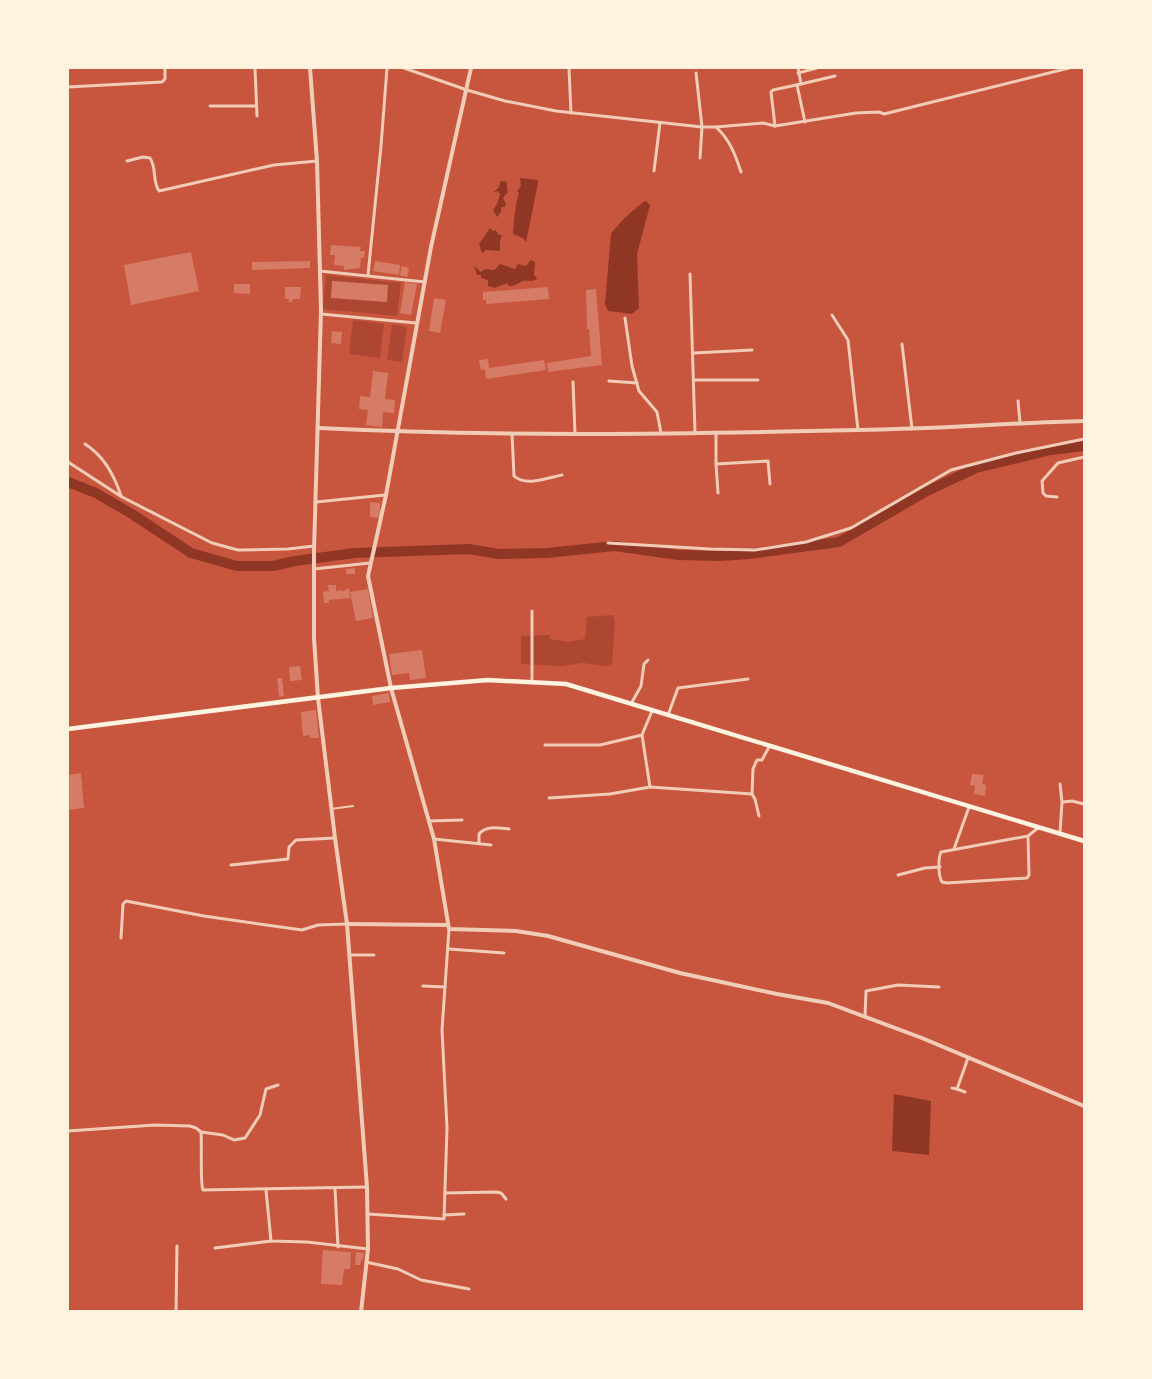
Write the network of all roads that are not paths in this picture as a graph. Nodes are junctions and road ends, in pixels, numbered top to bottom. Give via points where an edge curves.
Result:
1 (165, 68) edge
2 (255, 68) edge
3 (310, 68) edge
4 (387, 68) edge
5 (404, 68) edge
6 (471, 68) edge
7 (569, 68) edge
8 (798, 68) edge
9 (817, 68) edge
10 (1069, 68) edge
11 (696, 73) dead end
12 (798, 73) junction
13 (835, 76) dead end
14 (799, 84) junction
15 (68, 87) edge
16 (467, 90) junction
17 (210, 105) dead end
18 (256, 105) junction
19 (571, 112) junction
20 (256, 116) dead end
21 (805, 122) junction
22 (660, 123) junction
23 (775, 126) junction
24 (702, 127) junction
25 (716, 127) junction
26 (700, 158) dead end
27 (127, 161) dead end
28 (317, 161) junction
29 (654, 171) dead end
30 (741, 171) dead end
31 (320, 272) junction
32 (690, 274) dead end
33 (368, 275) junction
34 (425, 282) junction
35 (321, 314) junction
36 (832, 315) dead end
37 (625, 318) dead end
38 (416, 323) junction
39 (902, 344) dead end
40 (752, 350) dead end
41 (693, 353) junction
42 (694, 380) junction
43 (758, 380) dead end
44 (609, 381) dead end
45 (573, 382) dead end
46 (637, 383) junction
47 (1018, 401) dead end
48 (1084, 421) edge
49 (1020, 422) junction
50 (319, 428) junction
51 (912, 429) junction
52 (858, 430) junction
53 (398, 432) junction
54 (695, 432) junction
55 (716, 432) junction
56 (661, 433) junction
57 (512, 434) junction
58 (575, 435) junction
59 (1084, 439) edge
60 (85, 444) dead end
61 (1084, 456) edge
62 (68, 462) edge
63 (716, 464) junction
64 (562, 474) dead end
65 (770, 484) dead end
66 (718, 493) dead end
67 (386, 495) junction
68 (122, 497) junction
69 (1056, 497) dead end
70 (316, 502) junction
71 (608, 543) dead end
72 (314, 548) junction
73 (372, 561) junction
74 (314, 568) junction
75 (532, 611) dead end
76 (648, 660) dead end
77 (748, 679) dead end
78 (532, 681) junction
79 (391, 688) junction
80 (318, 698) junction
81 (631, 704) junction
82 (652, 711) junction
83 (668, 715) junction
84 (68, 729) edge
85 (642, 735) junction
86 (545, 745) dead end
87 (769, 747) junction
88 (1060, 784) dead end
89 (650, 787) junction
90 (752, 794) junction
91 (549, 798) dead end
92 (1062, 802) junction
93 (1084, 804) edge
94 (353, 806) dead end
95 (969, 807) junction
96 (331, 809) junction
97 (759, 816) dead end
98 (462, 820) dead end
99 (429, 821) junction
100 (1039, 827) junction
101 (509, 829) dead end
102 (1060, 834) junction
103 (1028, 836) junction
104 (334, 838) junction
105 (434, 839) junction
106 (1084, 841) edge
107 (479, 843) junction
108 (491, 845) dead end
109 (954, 849) junction
110 (231, 865) dead end
111 (940, 867) junction
112 (898, 875) dead end
113 (347, 924) junction
114 (449, 927) junction
115 (121, 938) dead end
116 (448, 949) junction
117 (504, 952) dead end
118 (350, 955) junction
119 (374, 955) dead end
120 (423, 986) dead end
121 (445, 987) junction
122 (939, 987) dead end
123 (865, 1016) junction
124 (968, 1058) junction
125 (278, 1085) dead end
126 (952, 1088) dead end
127 (957, 1089) junction
128 (965, 1092) dead end
129 (1084, 1106) edge
130 (68, 1131) edge
131 (201, 1132) junction
132 (367, 1187) junction
133 (335, 1188) junction
134 (266, 1190) junction
135 (445, 1193) junction
136 (507, 1199) dead end
137 (368, 1214) junction
138 (464, 1214) dead end
139 (444, 1215) junction
140 (271, 1242) junction
141 (177, 1246) dead end
142 (338, 1247) junction
143 (215, 1248) dead end
144 (368, 1249) junction
145 (366, 1262) junction
146 (469, 1289) dead end
147 (176, 1311) edge
148 (361, 1311) edge

1 - 15 street via 162,82
2 - 18 street
3 - 28 street
4 - 33 street
5 - 16 street
6 - 16 street
7 - 19 street
8 - 12 street
9 - 12 street
10 - 21 street via 894,112 856,113
11 - 24 street
12 - 14 street
13 - 14 street
14 - 21 street
14 - 23 street via 772,91
16 - 19 street via 542,109
16 - 34 street
17 - 18 street
18 - 20 street
19 - 22 street
21 - 23 street
22 - 24 street
22 - 29 street
23 - 25 street via 763,123
24 - 25 street
24 - 26 street
25 - 30 street via 732,147
27 - 28 street via 150,158 159,191 274,165
28 - 31 street
31 - 33 street
31 - 35 street
32 - 41 street
33 - 34 street
34 - 38 street
35 - 38 street
35 - 50 street
36 - 52 street via 848,340
37 - 46 street
38 - 53 street
39 - 51 street
40 - 41 street
41 - 42 street
42 - 43 street
42 - 54 street
44 - 46 street
45 - 58 street
46 - 56 street via 641,395 657,412
47 - 49 street
48 - 49 street
49 - 51 street
50 - 53 street
50 - 70 street
51 - 52 street
52 - 55 street
53 - 57 street
53 - 67 street
54 - 55 street
54 - 56 street
55 - 63 street
56 - 58 street
57 - 58 street
57 - 64 street via 514,476 527,482
59 - 71 street via 951,470 851,528 806,542 755,550
60 - 68 street via 98,453
61 - 69 street via 1058,463 1042,481 1043,493
62 - 68 street
63 - 65 street via 768,461
63 - 66 street
67 - 70 street
67 - 73 street
68 - 72 street via 212,543 238,550
70 - 72 street
72 - 74 street
73 - 74 street
73 - 79 street via 368,576
74 - 80 street
75 - 78 street
76 - 81 street
77 - 83 street via 678,688
78 - 79 main road via 488,680
78 - 81 main road via 566,684
79 - 80 main road
79 - 99 street
80 - 84 main road
80 - 96 street
81 - 82 main road
82 - 83 main road
82 - 85 street
83 - 87 main road
85 - 86 street via 600,745
85 - 89 street
87 - 90 street via 753,769
87 - 95 main road
88 - 92 street
89 - 90 street
89 - 91 street
90 - 97 street
92 - 93 street
92 - 102 street
94 - 96 street
95 - 100 main road
95 - 109 street
96 - 104 street
98 - 99 street
99 - 105 street
100 - 102 main road
100 - 103 street
101 - 107 street via 482,830
102 - 106 main road
103 - 109 street
103 - 111 street via 1029,875 1023,879 946,883 940,879
104 - 110 street via 296,840 289,847 288,859
104 - 113 street
105 - 107 street
105 - 114 street
107 - 108 street
109 - 111 street via 941,852
111 - 112 street
113 - 114 street
113 - 115 street via 302,930 126,901
113 - 118 street
114 - 116 street
114 - 123 street via 548,936 680,973 828,1003
116 - 117 street
116 - 121 street
118 - 119 street
118 - 132 street
120 - 121 street
121 - 135 street
122 - 123 street via 897,985 866,991
123 - 124 street
124 - 127 street
124 - 129 street
125 - 131 street via 266,1089 260,1115 244,1138 234,1140
126 - 127 street
127 - 128 street
130 - 131 street via 155,1125 190,1126
131 - 134 street via 203,1190
132 - 133 street
132 - 137 street
133 - 134 street
133 - 142 street
134 - 140 street
135 - 136 street via 496,1192
135 - 139 street
137 - 139 street via 444,1219
137 - 144 street
138 - 139 street
140 - 142 street
140 - 143 street
141 - 147 street
142 - 144 street
144 - 145 street
145 - 146 street via 398,1269 421,1280
145 - 148 street

